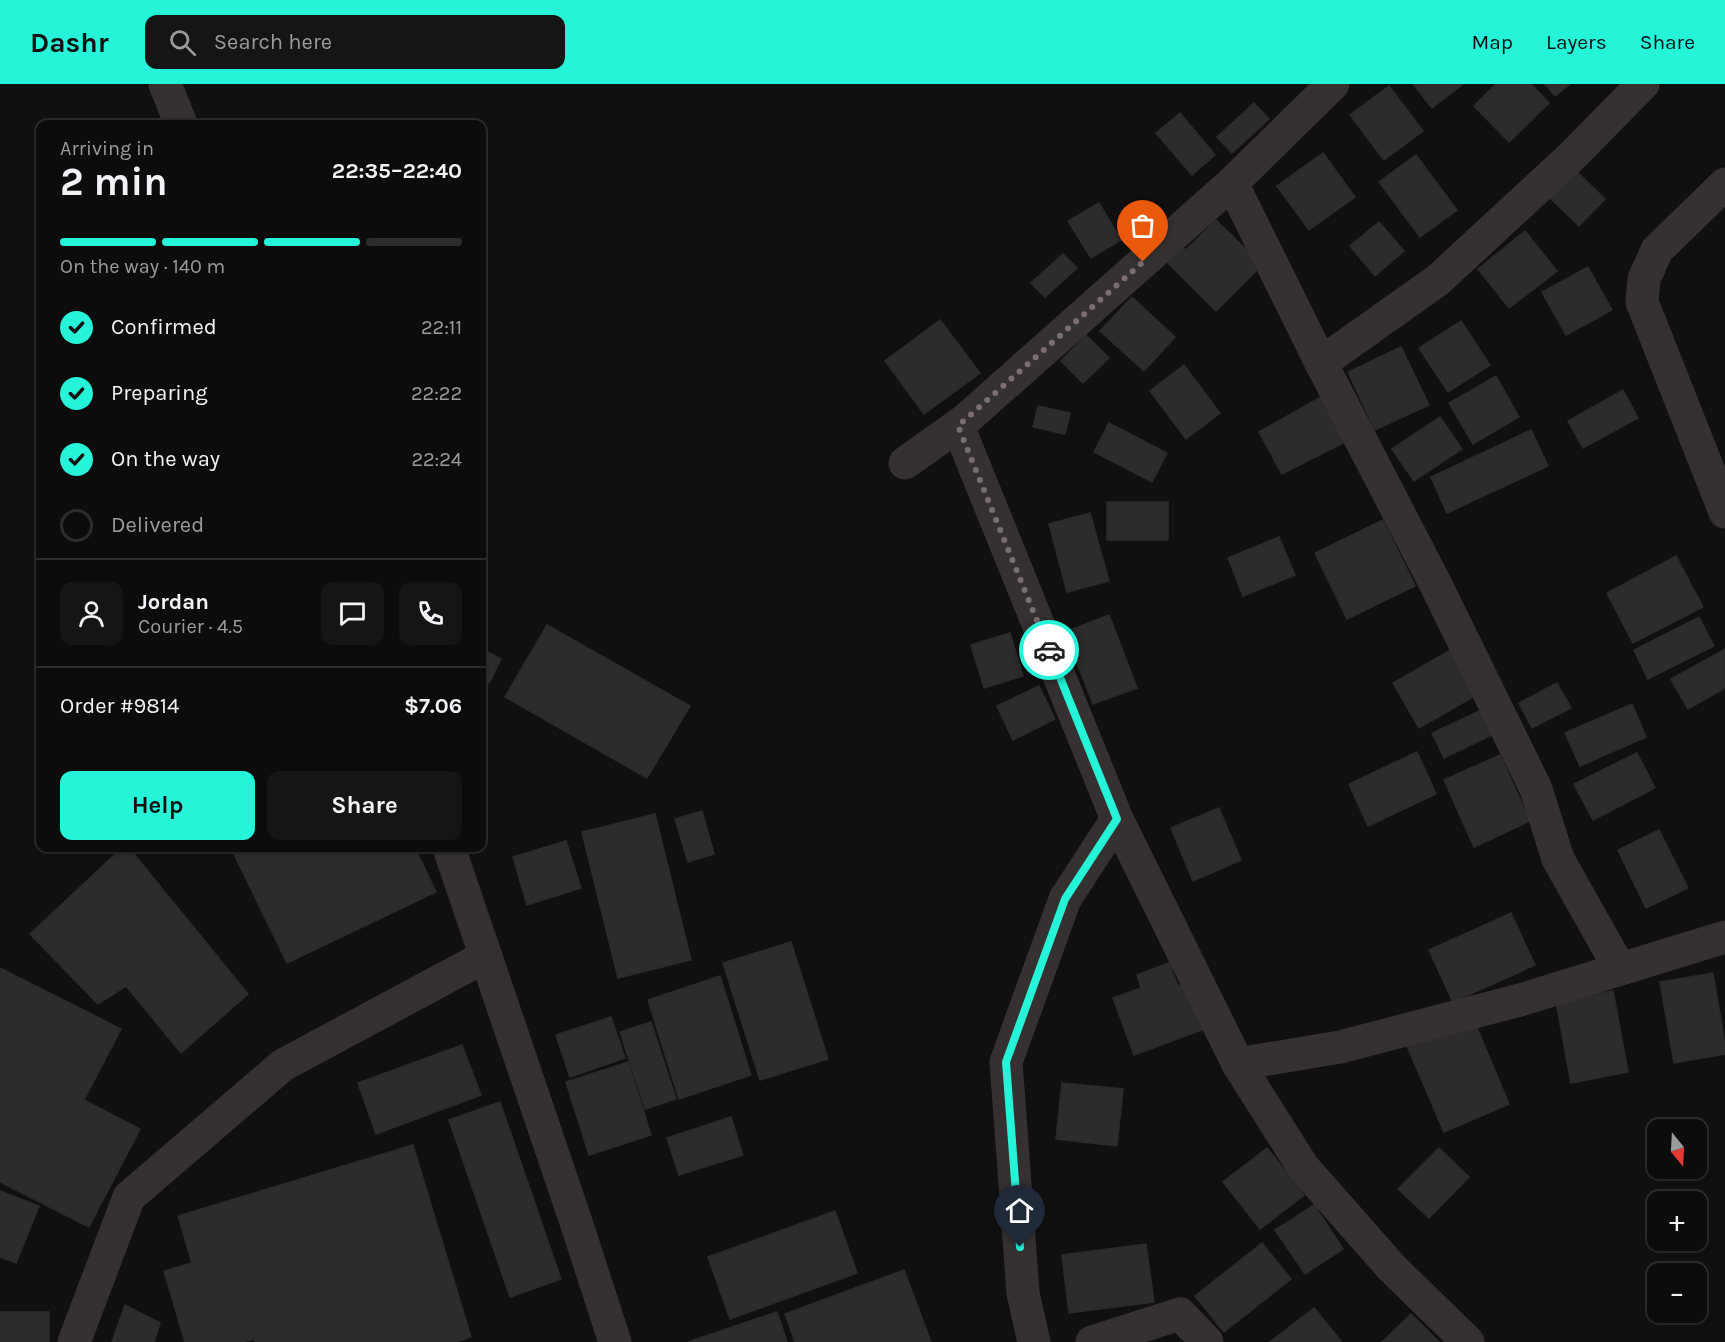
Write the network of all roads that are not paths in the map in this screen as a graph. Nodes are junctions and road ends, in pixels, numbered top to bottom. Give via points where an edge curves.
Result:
1 (165, 84) edge
2 (1333, 84) edge
3 (1643, 84) edge
4 (179, 120) edge
5 (1232, 183) junction
6 (1725, 184) edge
7 (1322, 363) junction
8 (958, 426) junction
9 (905, 463) dead end
10 (1725, 512) edge
11 (1117, 819) junction
12 (449, 852) edge
13 (1725, 937) edge
14 (486, 956) junction
15 (1620, 969) junction
16 (1238, 1064) junction
17 (74, 1342) edge
18 (615, 1342) edge
19 (1034, 1342) edge
20 (1092, 1342) edge
21 (1207, 1342) edge
22 (1468, 1342) edge

1 - 4 street
2 - 5 street
3 - 7 street via 1571,157 1438,280
5 - 7 street
5 - 8 street
6 - 10 street via 1657,250 1644,279 1642,302
7 - 15 street via 1536,789 1558,859
8 - 9 street
8 - 11 street
11 - 16 street
11 - 19 street via 1065,899 1006,1062 1023,1293
12 - 14 street
13 - 15 street
14 - 17 street via 283,1065 129,1197
14 - 18 street
15 - 16 street via 1520,1000 1340,1047
16 - 22 street via 1303,1167 1392,1269
20 - 21 street via 1180,1314

